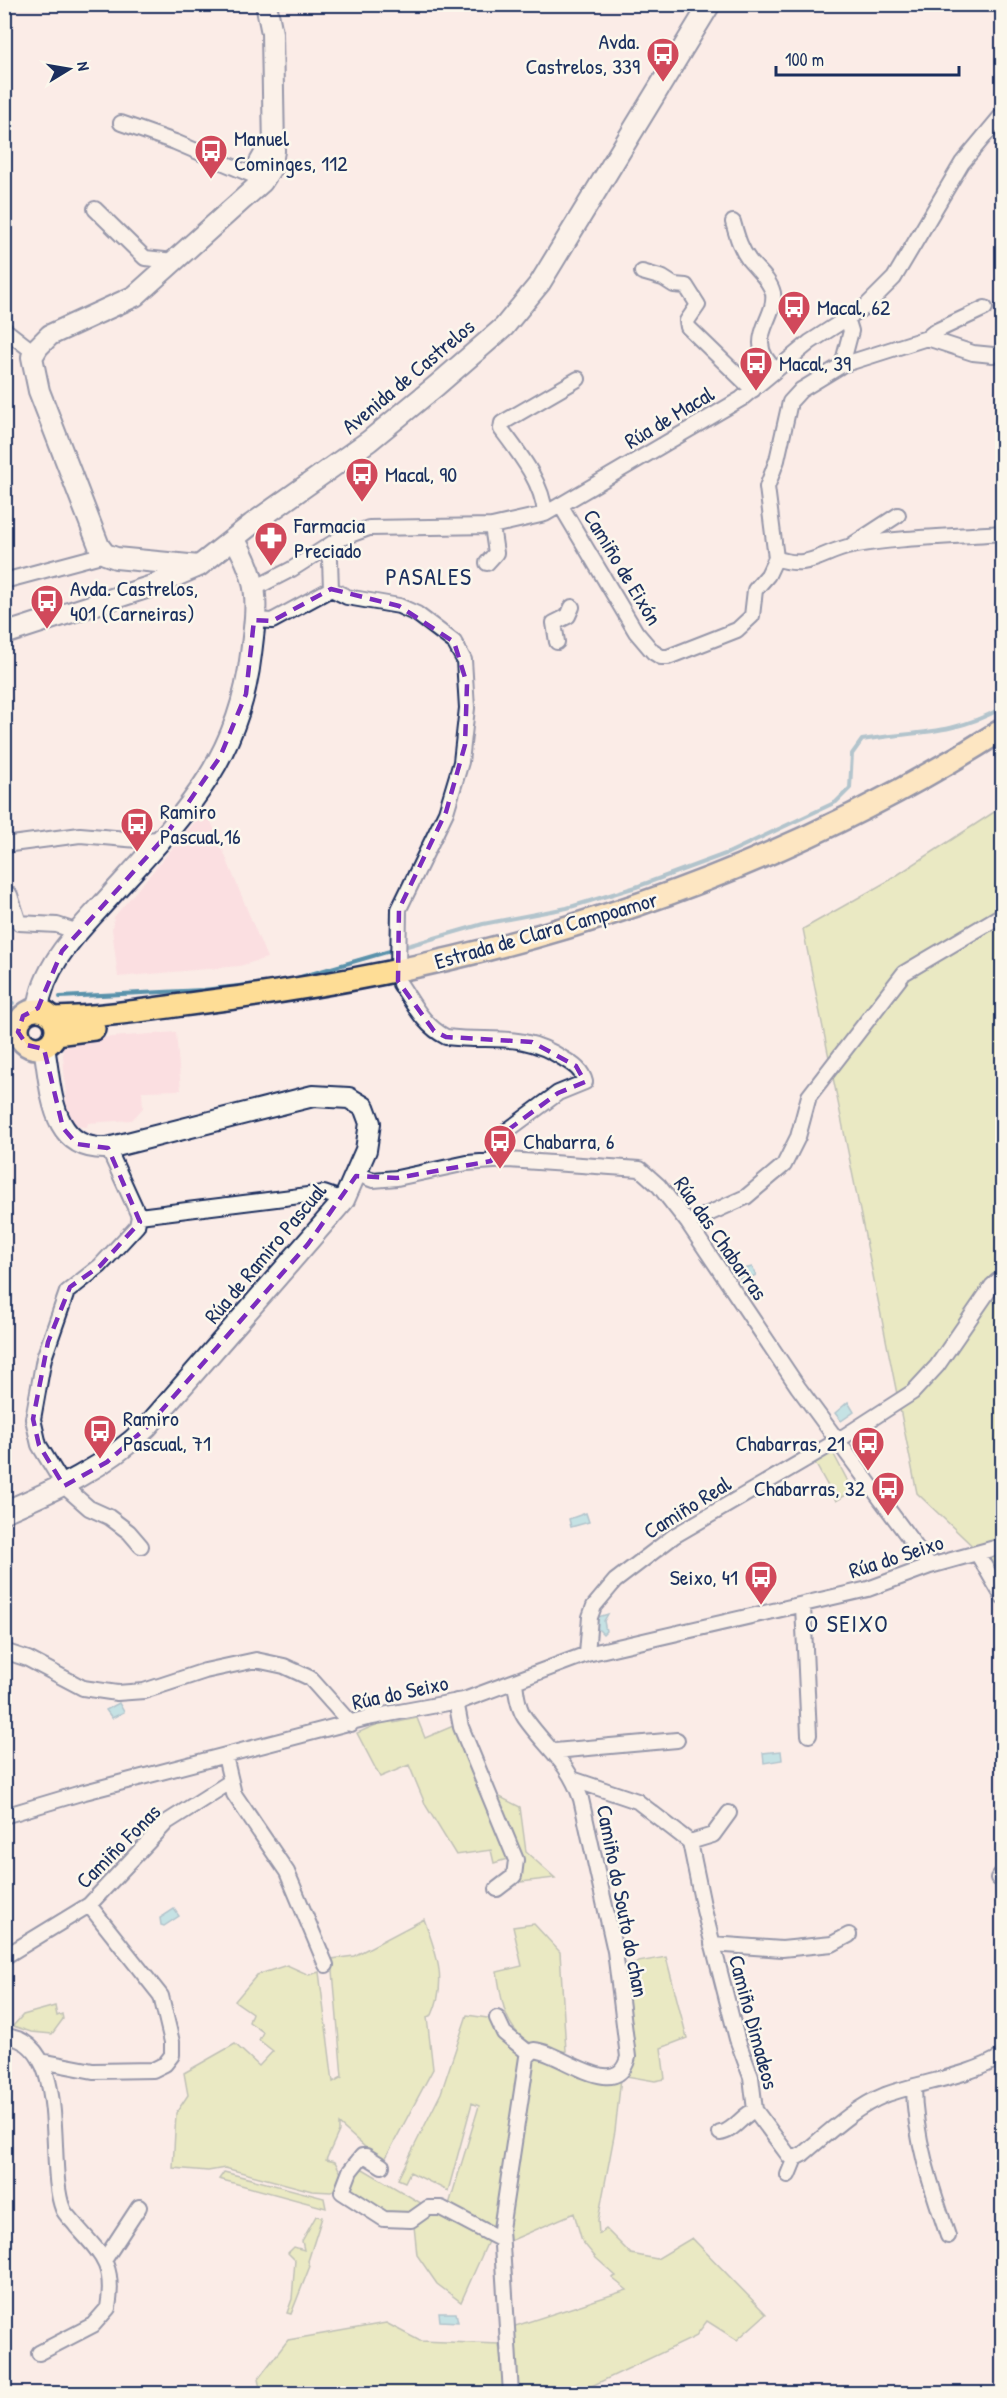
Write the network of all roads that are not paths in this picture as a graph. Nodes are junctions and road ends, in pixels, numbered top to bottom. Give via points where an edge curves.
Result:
1 (266, 4) edge
2 (710, 4) edge
3 (1002, 115) edge
4 (121, 123) dead end
5 (274, 142) junction
6 (95, 209) dead end
7 (733, 222) dead end
8 (174, 261) junction
9 (642, 272) dead end
10 (984, 308) dead end
11 (847, 318) junction
12 (4, 329) edge
13 (927, 338) junction
14 (35, 353) junction
15 (993, 355) dead end
16 (842, 365) junction
17 (776, 370) junction
18 (579, 379) dead end
19 (753, 390) junction
20 (561, 506) junction
21 (545, 514) junction
22 (898, 515) dead end
23 (492, 526) junction
24 (1001, 533) dead end
25 (235, 540) junction
26 (850, 546) junction
27 (325, 548) junction
28 (105, 554) junction
29 (776, 558) junction
30 (487, 563) dead end
31 (199, 566) junction
32 (4, 580) edge
33 (255, 588) junction
34 (331, 589) junction
35 (572, 607) dead end
36 (254, 620) junction
37 (4, 634) edge
38 (557, 642) dead end
39 (1002, 730) edge
40 (1002, 745) edge
41 (163, 839) junction
42 (4, 845) edge
43 (4, 893) edge
44 (1002, 915) edge
45 (78, 932) junction
46 (399, 971) junction
47 (48, 1027) junction
48 (13, 1032) edge
49 (108, 1148) junction
50 (492, 1161) junction
51 (357, 1174) junction
52 (344, 1200) junction
53 (139, 1216) junction
54 (688, 1223) junction
55 (1002, 1277) edge
56 (837, 1441) junction
57 (64, 1486) junction
58 (4, 1512) edge
59 (141, 1546) dead end
60 (1002, 1546) edge
61 (977, 1553) junction
62 (930, 1566) junction
63 (1002, 1596) edge
64 (802, 1606) junction
65 (4, 1651) edge
66 (587, 1654) junction
67 (515, 1681) junction
68 (456, 1701) junction
69 (351, 1724) junction
70 (809, 1735) dead end
71 (677, 1740) dead end
72 (555, 1751) junction
73 (225, 1756) junction
74 (575, 1780) junction
75 (230, 1782) junction
76 (729, 1813) dead end
77 (4, 1816) edge
78 (690, 1842) junction
79 (497, 1889) dead end
80 (89, 1905) junction
81 (849, 1935) dead end
82 (712, 1944) junction
83 (4, 1957) edge
84 (326, 1965) dead end
85 (497, 2018) dead end
86 (4, 2036) edge
87 (530, 2054) junction
88 (1002, 2056) edge
89 (41, 2061) junction
90 (914, 2086) junction
91 (755, 2110) junction
92 (720, 2133) dead end
93 (795, 2158) junction
94 (382, 2166) dead end
95 (788, 2175) dead end
96 (140, 2206) dead end
97 (948, 2236) dead end
98 (500, 2239) junction
99 (105, 2259) junction
100 (39, 2353) dead end
101 (511, 2394) edge

1 - 5 street via 272,33
2 - 25 street, Avenida de Castrelos via 540,283 518,312 463,364 369,441
3 - 11 street, Rúa de Macal via 962,163 894,278
4 - 5 street via 250,174 267,144
5 - 8 street via 271,168 262,182
6 - 8 street via 145,258
7 - 17 street via 741,247 771,287 772,308 760,334 768,360
8 - 14 street via 129,300 51,335
9 - 19 street via 686,286 698,305 687,321 688,327
10 - 13 street
11 - 16 street via 851,331
11 - 17 street, Rúa de Macal
12 - 14 street
13 - 15 street via 973,353
13 - 16 street
14 - 28 street via 33,370 39,391
16 - 29 street via 801,390 786,412 781,445 766,487
17 - 19 street, Rúa de Macal
18 - 21 street via 502,423 501,429 540,493
19 - 20 street, Rúa de Macal
20 - 21 street, Rúa de Macal
20 - 29 street, Camiño de Eixón via 636,632 661,657 737,630 752,616 755,590
21 - 23 street, Rúa de Macal
22 - 26 street
23 - 27 street, Rúa de Macal via 369,528
23 - 30 street via 496,553
24 - 26 street
25 - 31 street, Avenida de Castrelos
25 - 33 street, Rúa de Ramiro Pascual
26 - 29 street via 809,562
27 - 33 street, Rúa de Macal
27 - 34 street via 330,560
28 - 31 street
28 - 32 street
31 - 37 street, Avenida de Castrelos via 152,586
33 - 36 street, Rúa de Ramiro Pascual
34 - 36 street via 272,621
34 - 46 street via 417,614 454,642 464,660 467,708 461,762 446,812 399,909
35 - 38 street via 568,616 554,623
36 - 41 street, Rúa de Ramiro Pascual via 247,686 236,725 207,780
39 - 46 main road, Estrada de Clara Campoamor via 915,782 819,831 716,876 556,932
40 - 46 main road, Estrada de Clara Campoamor via 854,829 722,888 571,942
41 - 42 street via 80,835
41 - 45 street, Rúa de Ramiro Pascual
43 - 45 street via 10,896 19,923 57,925
44 - 54 street via 904,973 809,1096 798,1137 784,1165 746,1197
45 - 47 street, Rúa de Ramiro Pascual via 51,969
46 - 47 main road, Estrada de Clara Campoamor via 255,1009
46 - 50 street via 424,1020 434,1031 446,1037 532,1042 559,1055 583,1074 585,1082 558,1093 508,1130
47 - 48 main road, Estrada de Clara Campoamor via 27,1012
47 - 48 main road, Estrada de Clara Campoamor via 32,1048
47 - 49 street, Rúa de Ramiro Pascual via 54,1104 63,1128 77,1144
49 - 51 street, Rúa de Ramiro Pascual via 264,1106 340,1095 364,1107 370,1123
49 - 53 street
50 - 51 street, Rúa das Chabarras via 396,1178 373,1179
50 - 54 street, Rúa das Chabarras via 640,1169
51 - 52 street, Rúa de Ramiro Pascual
52 - 53 street via 324,1193
52 - 57 street, Rúa de Ramiro Pascual via 147,1427 107,1462
53 - 57 street via 137,1226 100,1266 70,1287 48,1342 33,1419 39,1444
54 - 56 street, Rúa das Chabarras
55 - 56 street, Camiño Real via 937,1366 913,1392
56 - 62 street, Rúa das Chabarras
56 - 66 street, Camiño Real via 674,1536 615,1581 594,1606
57 - 58 street, Rúa de Ramiro Pascual
57 - 59 street via 89,1508 129,1532
60 - 61 street, Rúa do Seixo
61 - 62 street, Rúa do Seixo
61 - 63 street
62 - 64 street, Rúa do Seixo via 868,1589
64 - 66 street, Rúa do Seixo
64 - 70 street
65 - 69 street via 83,1688 117,1693 144,1691 205,1671 256,1660 284,1666 310,1678
66 - 67 street, Rúa do Seixo
67 - 68 street, Rúa do Seixo
67 - 72 street, Camiño do Souto do chan via 524,1716
68 - 69 street, Rúa do Seixo
68 - 79 street via 465,1737 516,1860 514,1876
69 - 73 street, Rúa do Seixo
71 - 72 street
72 - 74 street, Camiño do Souto do chan
73 - 75 street
73 - 77 street, Rúa do Seixo
74 - 78 street via 636,1802
74 - 87 street, Camiño do Souto do chan via 615,1951 628,2057 624,2069 615,2076 596,2075 545,2051 534,2050
75 - 80 street, Camiño Fonas via 167,1822
75 - 84 street via 234,1794 287,1872
76 - 78 street via 713,1835
78 - 82 street, Camiño Dimadeos
80 - 83 street, Camiño Fonas
80 - 89 street via 161,1996 172,2055 153,2070 93,2071
81 - 82 street, Camiño Dimadeos via 832,1944 782,1949
82 - 91 street, Camiño Dimadeos via 736,2039 751,2077
85 - 87 street via 504,2033
86 - 89 street via 30,2045
87 - 98 street
88 - 90 street via 966,2073
89 - 99 street via 52,2092 59,2193 64,2211
90 - 93 street via 868,2103
90 - 97 street via 921,2141
91 - 92 street, Camiño Dimadeos via 726,2133
91 - 93 street, Camiño Dimadeos via 775,2141
93 - 95 street
94 - 98 street via 362,2156 350,2171 342,2192 384,2219 410,2221 428,2208 441,2208
96 - 99 street
98 - 101 street
99 - 100 street via 109,2274 108,2308 93,2325

